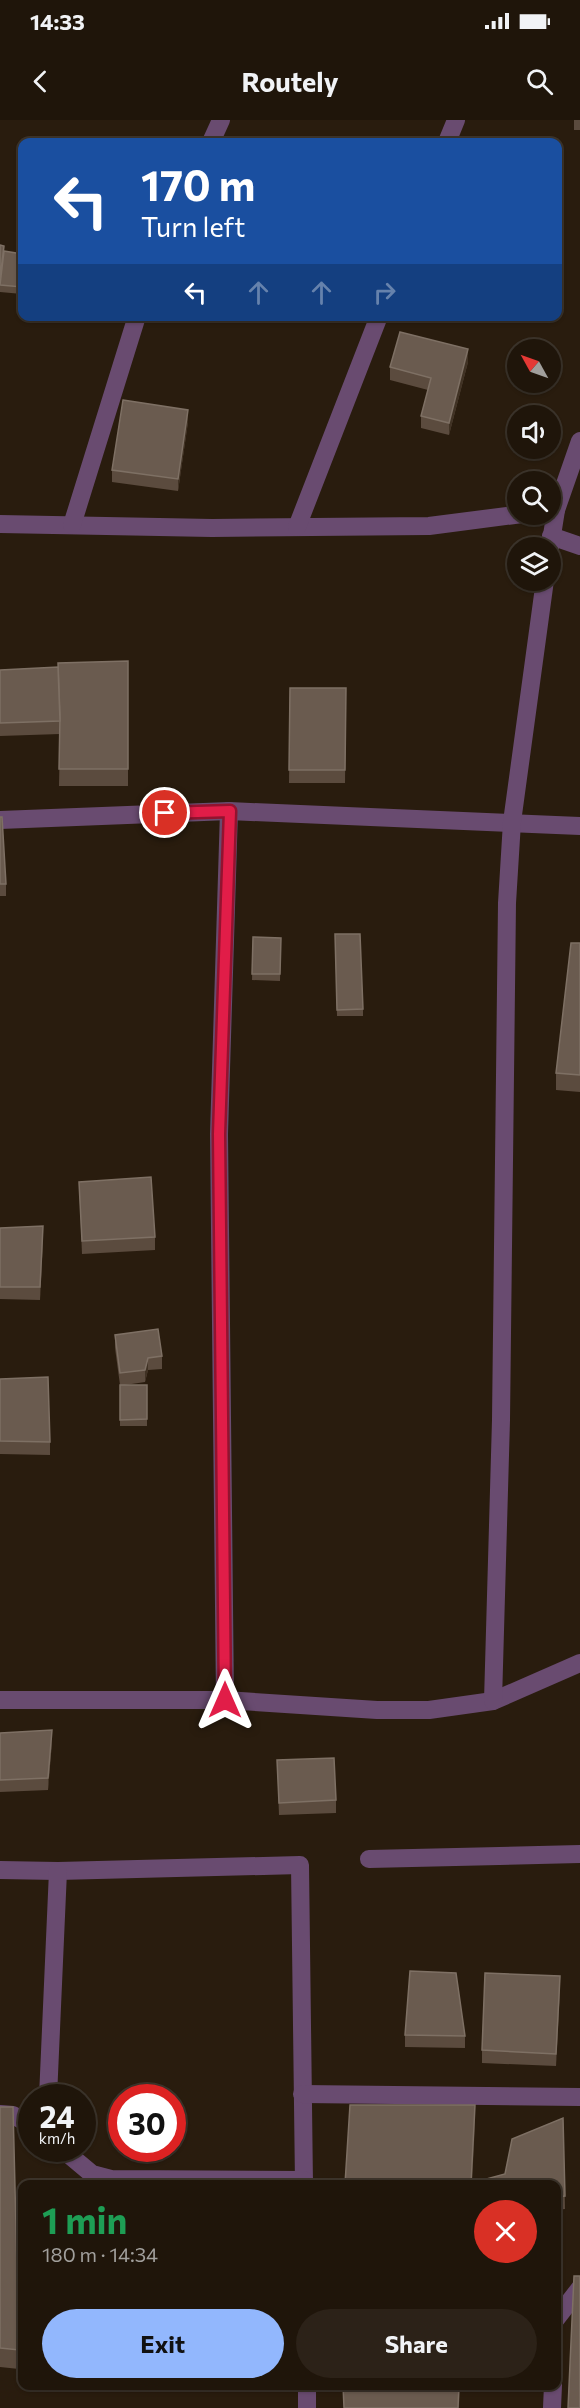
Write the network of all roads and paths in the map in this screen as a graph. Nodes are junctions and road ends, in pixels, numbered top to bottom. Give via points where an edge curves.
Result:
1 (221, 120) edge
2 (456, 120) edge
3 (213, 138) edge
4 (449, 138) edge
5 (135, 321) edge
6 (377, 321) edge
7 (578, 450) edge
8 (561, 491) edge
9 (507, 516) edge
10 (0, 524) edge
11 (72, 525) junction
12 (297, 527) junction
13 (561, 543) edge
14 (580, 546) edge
15 (544, 591) edge
16 (230, 811) junction
17 (0, 820) edge
18 (512, 822) junction
19 (580, 826) edge
20 (580, 1663) edge
21 (0, 1700) edge
22 (225, 1700) junction
23 (493, 1701) junction
24 (580, 1854) edge
25 (369, 1859) dead end
26 (0, 1870) edge
27 (58, 1871) junction
28 (49, 2084) edge
29 (302, 2094) junction
30 (580, 2097) edge
31 (0, 2114) edge
32 (18, 2118) edge
33 (78, 2162) edge
34 (175, 2180) edge
35 (304, 2180) edge
36 (580, 2288) edge
37 (561, 2313) edge
38 (307, 2390) edge
39 (553, 2390) edge
40 (307, 2408) edge
41 (552, 2408) edge

1 - 3 street
2 - 4 street
5 - 11 street
6 - 12 street
7 - 8 street
9 - 12 street via 429,526
10 - 11 street
11 - 12 street
13 - 14 street
15 - 18 street
16 - 17 street
16 - 18 street
16 - 22 street via 219,1134
18 - 19 street
18 - 23 street via 507,903 501,1420
20 - 23 street
21 - 22 street
22 - 23 street via 377,1710 429,1710
24 - 25 street
26 - 27 street
27 - 28 street
27 - 29 street via 300,1865
29 - 30 street
29 - 35 street
31 - 32 street
33 - 34 street via 92,2174 111,2179
36 - 37 street
38 - 40 street
39 - 41 street

